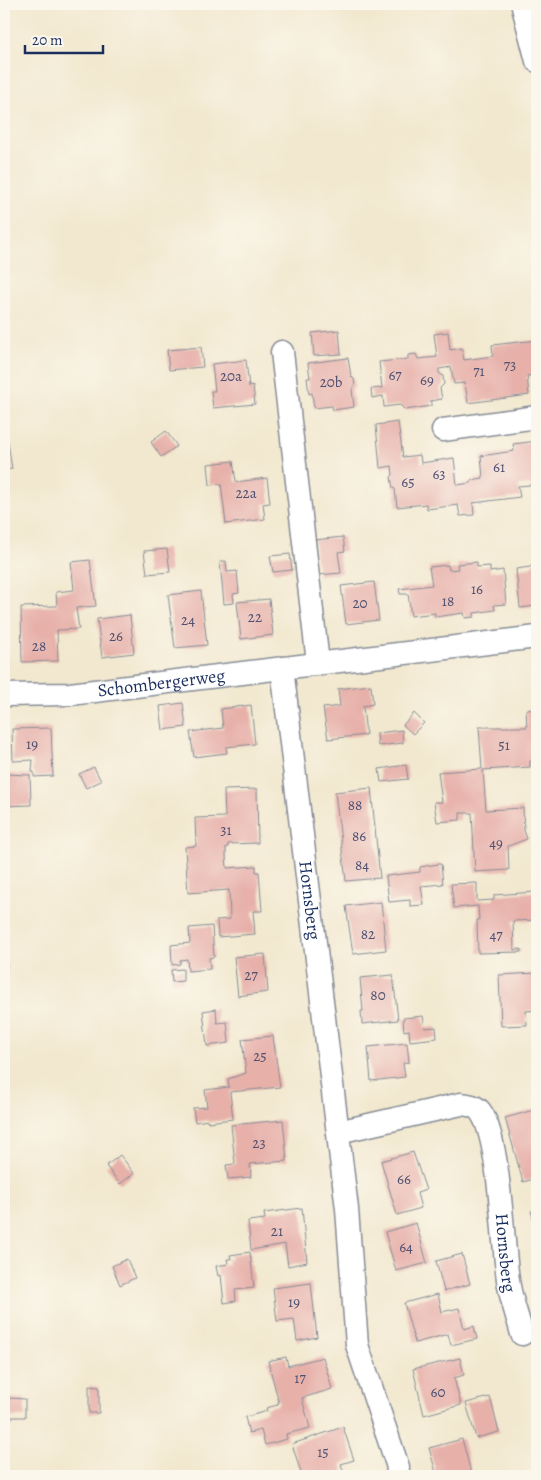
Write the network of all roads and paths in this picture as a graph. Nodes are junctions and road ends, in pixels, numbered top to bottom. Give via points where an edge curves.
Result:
1 (524, 4) edge
2 (537, 61) edge
3 (282, 352) dead end
4 (537, 417) edge
5 (443, 430) dead end
6 (537, 637) edge
7 (318, 663) junction
8 (282, 668) junction
9 (4, 695) edge
10 (338, 1132) junction
11 (522, 1334) dead end
12 (397, 1476) edge

1 - 2 street
3 - 7 street
4 - 5 street
6 - 7 street, Schombergerweg
7 - 8 street, Schombergerweg
8 - 9 street, Schombergerweg via 70,694
8 - 10 street, Hornsberg
10 - 11 street, Hornsberg via 461,1104 479,1109 487,1124 495,1159 509,1287
10 - 12 street, Hornsberg via 348,1209 357,1345 398,1467

